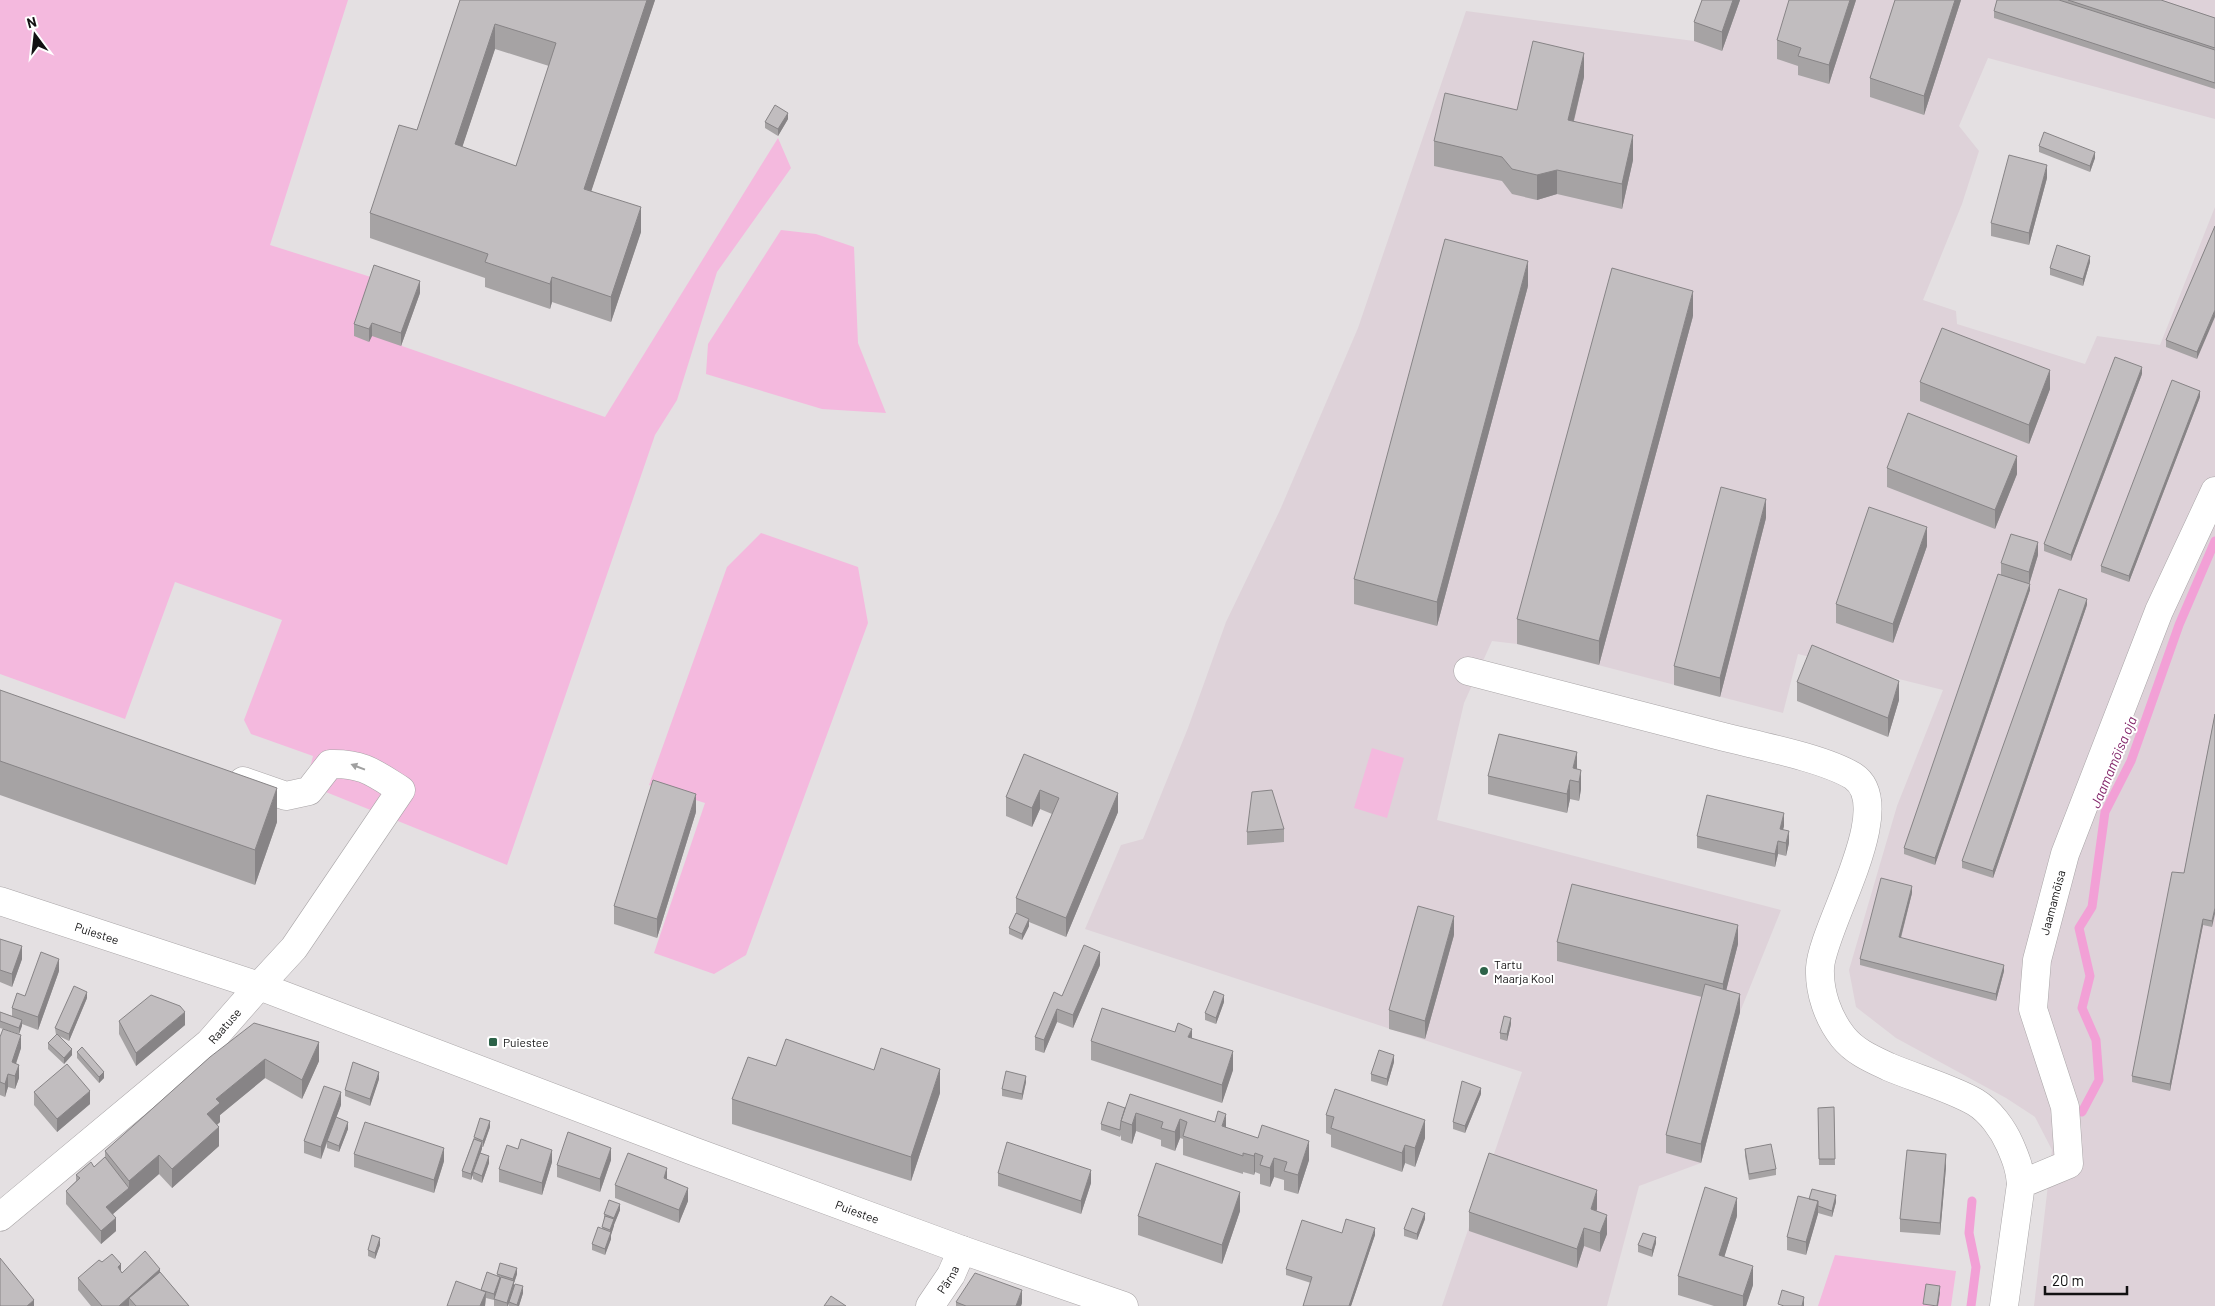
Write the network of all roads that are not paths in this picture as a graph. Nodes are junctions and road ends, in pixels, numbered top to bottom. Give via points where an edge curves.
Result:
1 (2215, 491) edge
2 (1468, 671) dead end
3 (222, 774) edge
4 (0, 901) edge
5 (259, 986) junction
6 (2021, 1184) junction
7 (0, 1217) edge
8 (962, 1250) junction
9 (930, 1306) edge
10 (1124, 1306) edge
11 (2004, 1306) edge

1 - 6 street, Jaamamõisa via 2159,611 2065,854 2037,960 2034,1009 2065,1107 2069,1164
2 - 6 street via 1753,744 1836,767 1855,778 1867,793 1868,816 1862,846 1820,965 1820,987 1826,1005 1844,1038 1863,1056 1976,1103 2003,1130 2020,1167
5 -> 3 street, Raatuse via 294,948 401,790 352,764 330,764 308,790 286,796
4 - 5 street, Puiestee
5 - 7 street, Raatuse via 209,1042
5 - 8 street, Puiestee
6 - 11 street
8 - 9 street, Pärna via 951,1275
8 - 10 street, Puiestee

